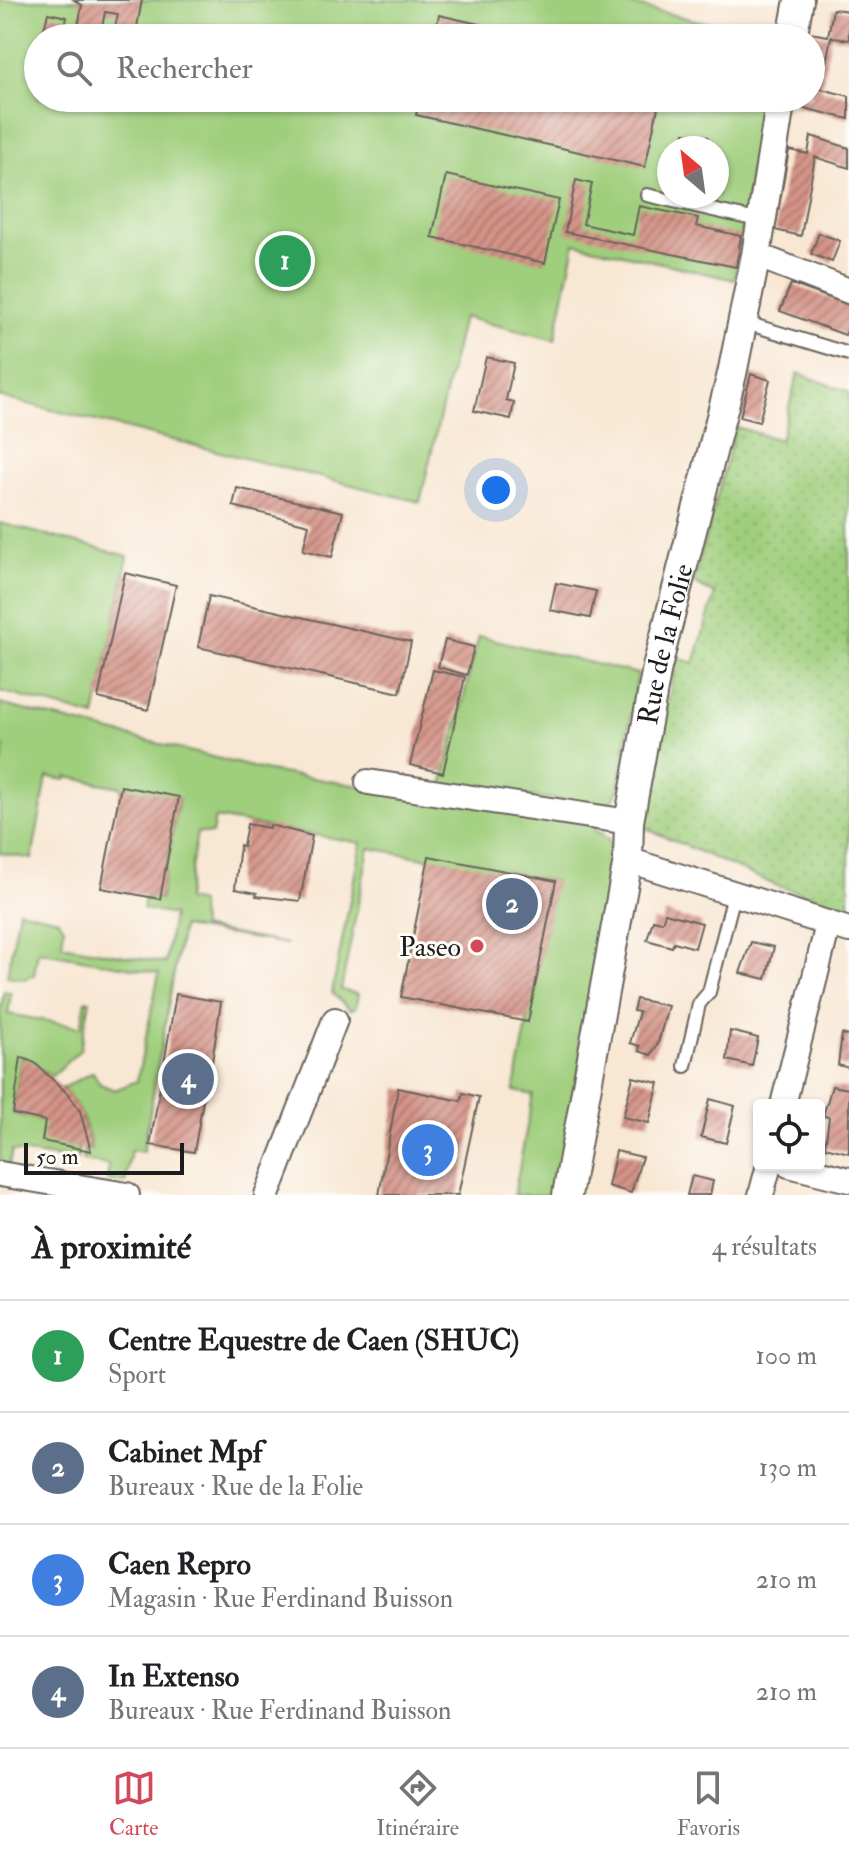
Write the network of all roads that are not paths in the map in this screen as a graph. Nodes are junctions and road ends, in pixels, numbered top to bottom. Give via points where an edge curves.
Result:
1 (799, 0) edge
2 (795, 24) edge
3 (779, 112) edge
4 (647, 195) dead end
5 (761, 221) junction
6 (756, 255) junction
7 (849, 291) edge
8 (743, 322) junction
9 (849, 354) edge
10 (368, 782) dead end
11 (629, 822) junction
12 (628, 860) junction
13 (735, 891) junction
14 (838, 927) edge
15 (335, 1020) dead end
16 (685, 1066) dead end
17 (785, 1099) edge
18 (767, 1171) edge
19 (813, 1171) edge
20 (0, 1174) edge
21 (849, 1180) edge
22 (127, 1195) edge
23 (267, 1195) edge
24 (567, 1195) edge
25 (761, 1195) edge

1 - 2 street
3 - 5 street, Rue de la Folie
4 - 5 lane
5 - 6 street, Rue de la Folie
6 - 7 street
6 - 8 street, Rue de la Folie
8 - 9 lane
8 - 11 street, Rue de la Folie via 675,589
10 - 11 street
11 - 12 street, Rue de la Folie
12 - 13 street
12 - 24 street, Rue de la Folie
13 - 14 street
13 - 16 lane
14 - 17 street
15 - 23 street
18 - 25 street
19 - 21 street
20 - 22 street

